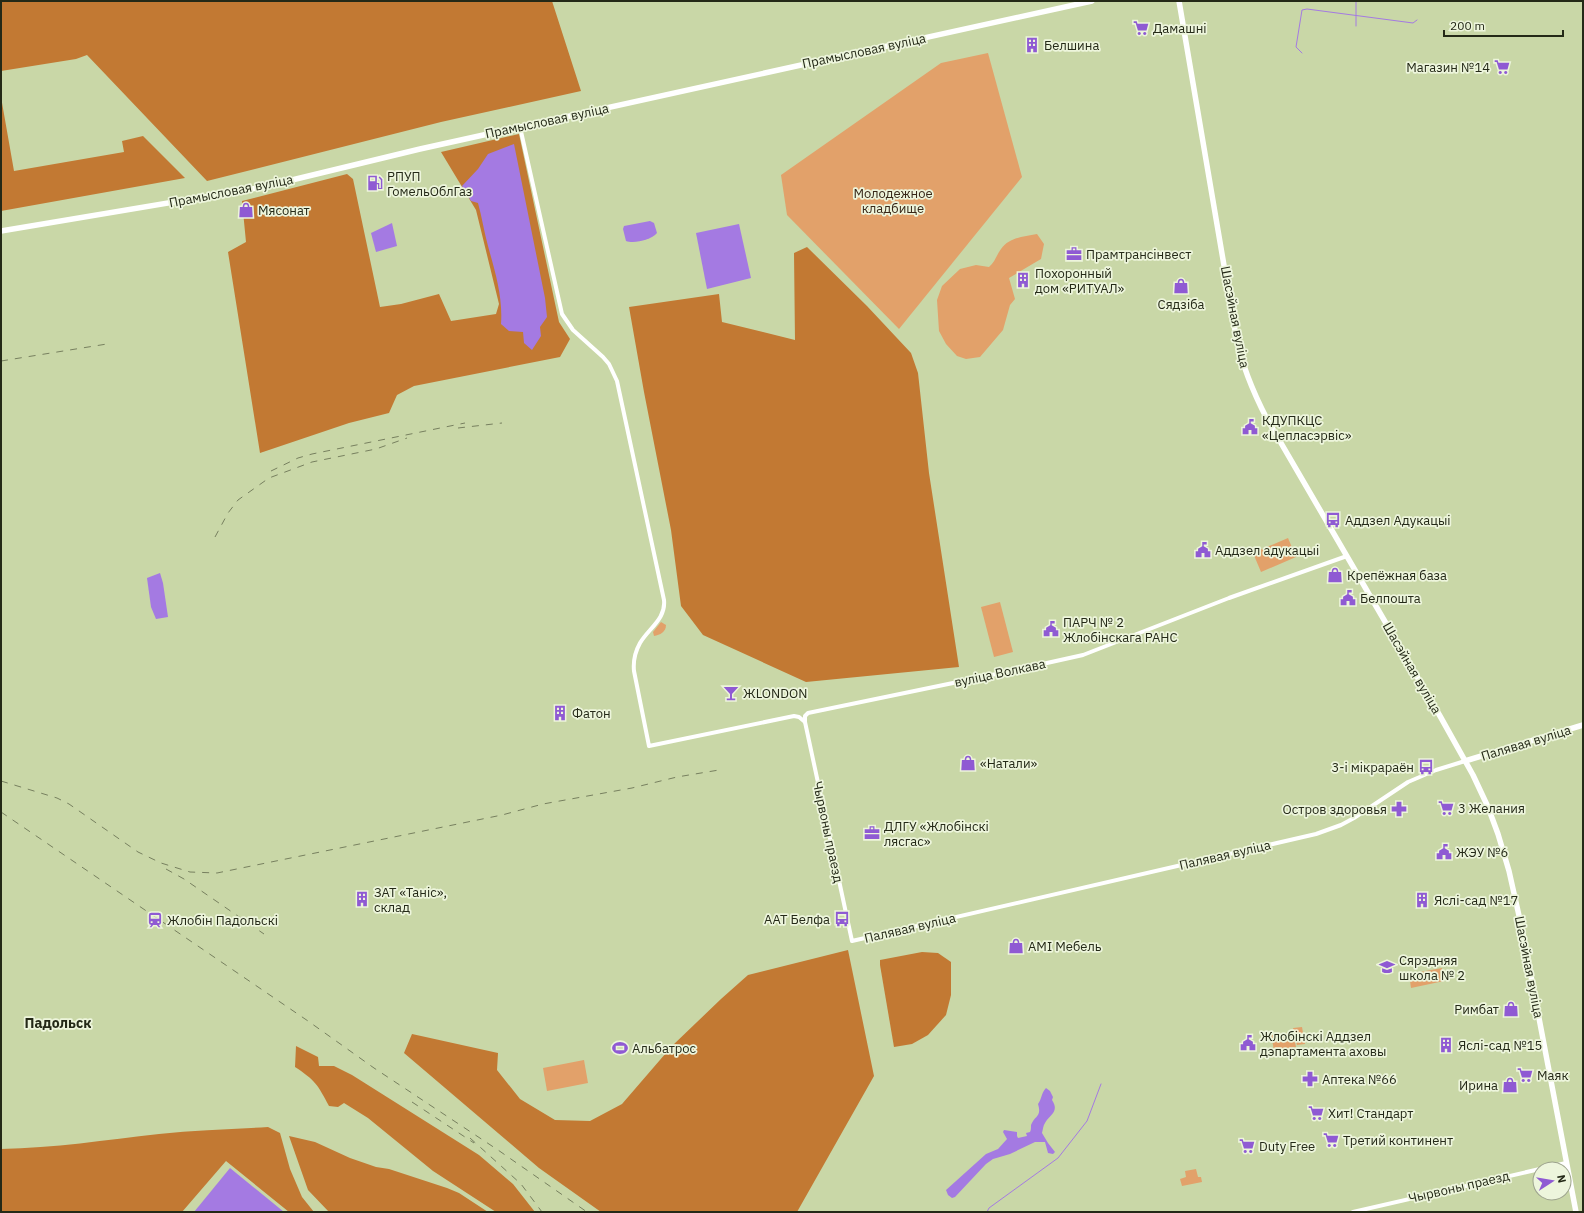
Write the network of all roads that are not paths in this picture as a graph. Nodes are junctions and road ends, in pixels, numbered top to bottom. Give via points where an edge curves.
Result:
1 (1092, 1) edge
2 (1179, 1) edge
3 (520, 127) junction
4 (1, 231) edge
5 (1347, 556) junction
6 (805, 722) junction
7 (1583, 726) edge
8 (1465, 761) junction
9 (852, 941) joint
10 (1566, 1161) edge
11 (1532, 1171) edge
12 (1572, 1192) edge
13 (1353, 1212) edge
14 (1576, 1212) edge

1 - 3 main road, Прамысловая вуліца
2 - 5 main road, Шасэйная вуліца via 1236,336 1244,368 1267,419
3 - 4 main road, Прамысловая вуліца via 263,187
3 - 6 street via 562,314 573,330 609,364 617,382 664,600 664,610 640,643 634,661 649,746 794,716
5 - 6 street, вуліца Волкава via 1229,598 1083,655 814,711 805,716
5 - 8 main road, Шасэйная вуліца
6 - 9 street, Чырвоны праезд
7 - 8 main road, Палявая вуліца
8 - 9 street, Палявая вуліца via 1408,782 1354,818 1316,834
8 - 10 main road, Шасэйная вуліца via 1488,807 1509,871
11 - 13 street, Чырвоны праезд
12 - 14 main road, Шасэйная вуліца

